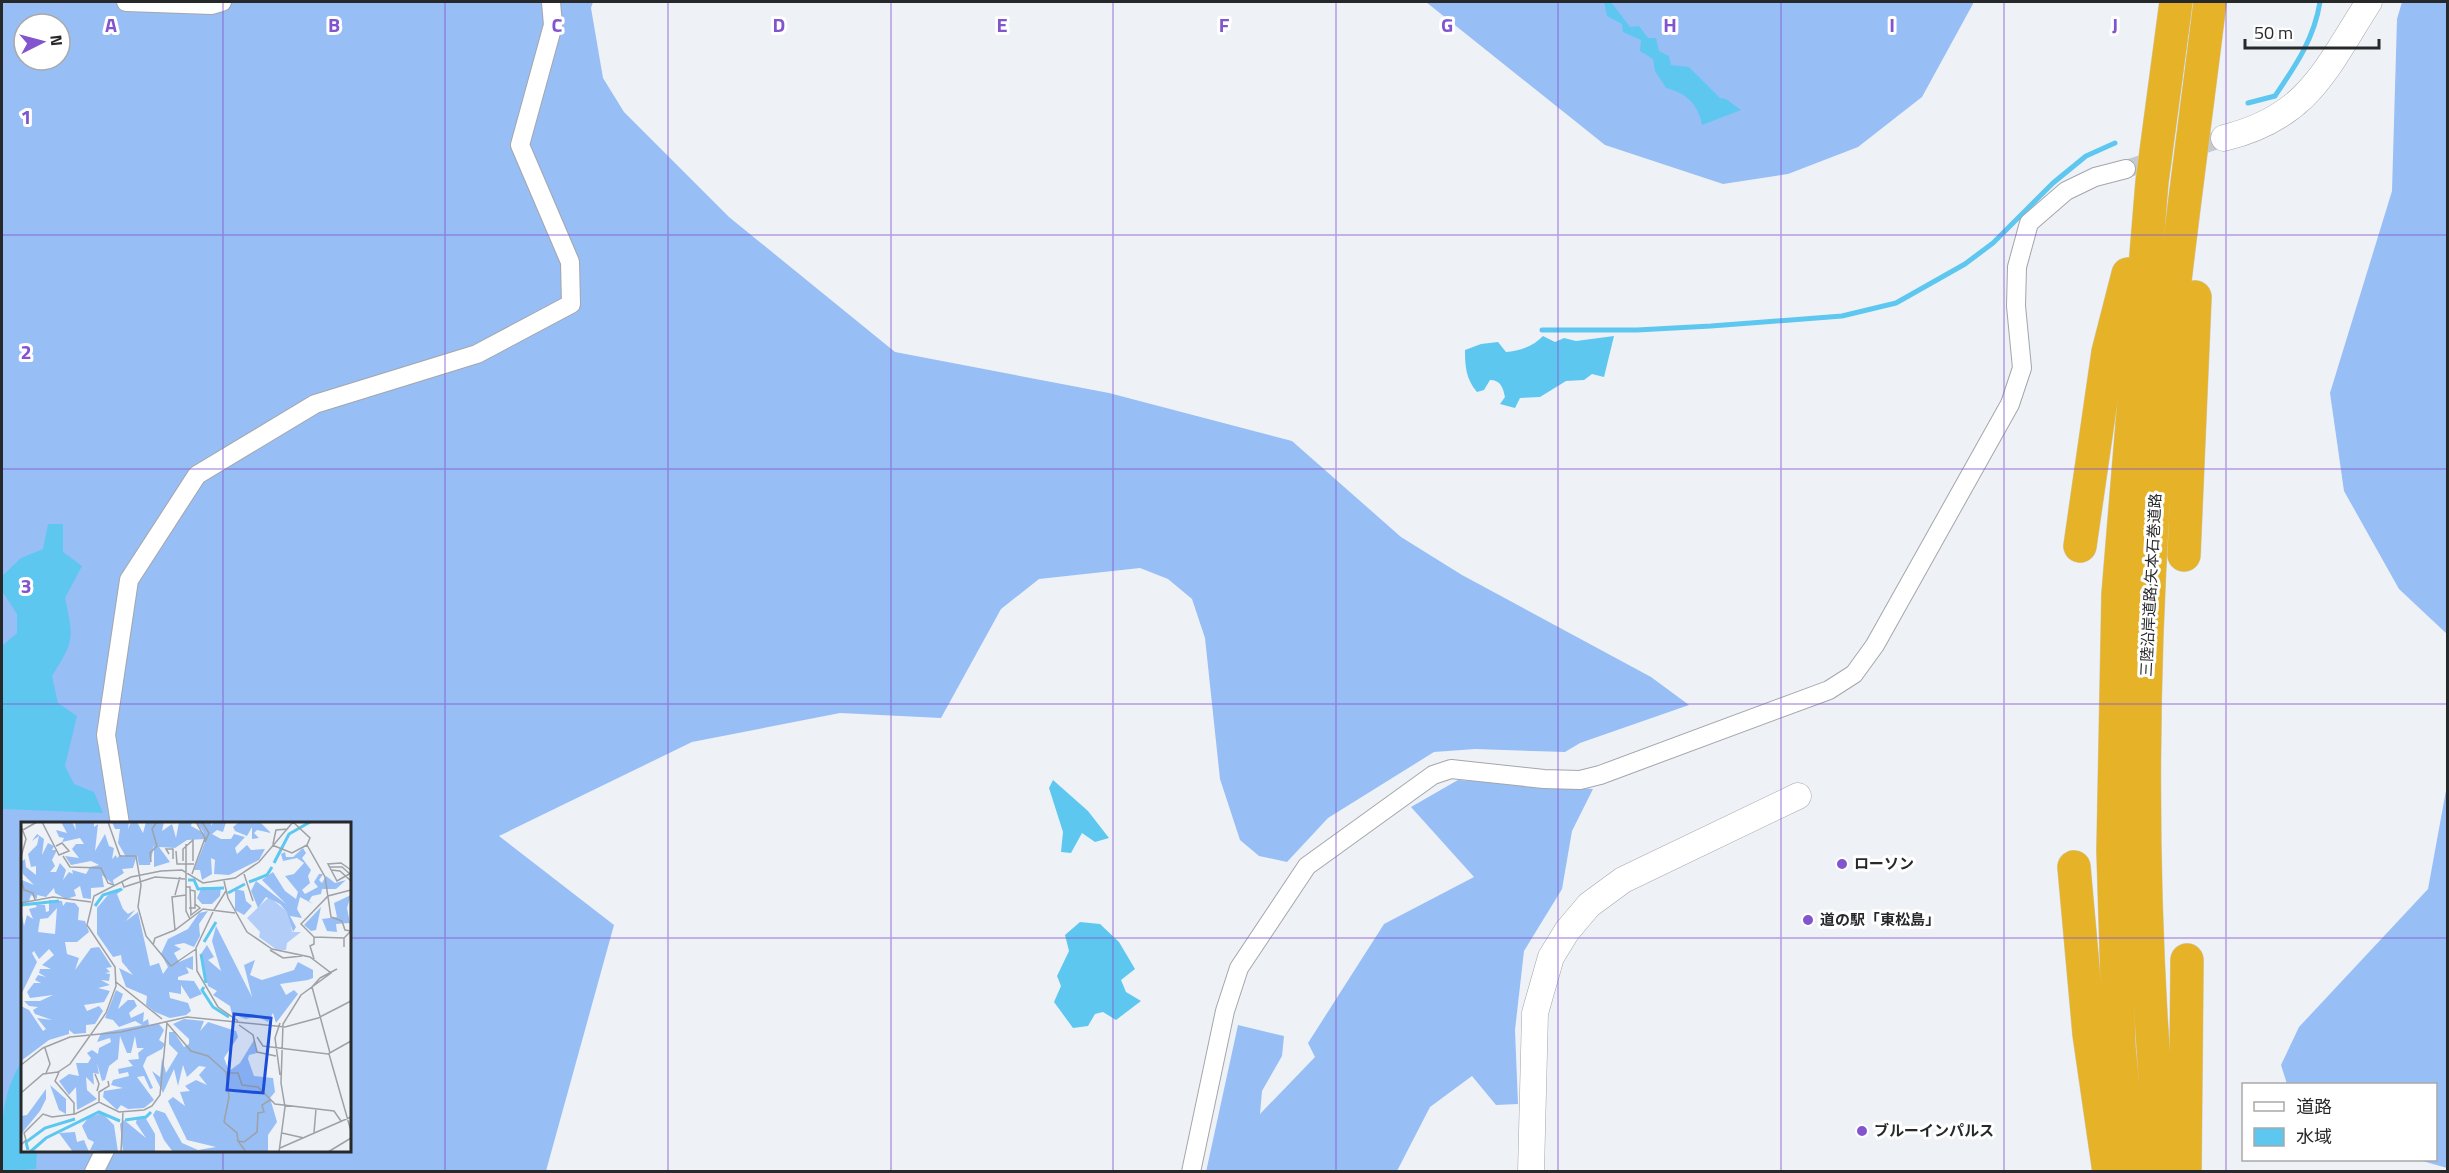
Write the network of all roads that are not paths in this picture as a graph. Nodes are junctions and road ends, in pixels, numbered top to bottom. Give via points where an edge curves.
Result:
1 (126, 2) edge
2 (222, 2) edge
3 (551, 2) edge
4 (2176, 2) edge
5 (2212, 2) edge
6 (2369, 2) edge
7 (2224, 138) tunnel mouth
8 (2139, 175) junction
9 (2080, 546) dead end
10 (2184, 555) dead end
11 (1798, 796) dead end
12 (120, 822) edge
13 (2074, 867) dead end
14 (2187, 960) dead end
15 (104, 1152) edge
16 (94, 1172) edge
17 (1191, 1172) edge
18 (1531, 1172) edge
19 (2109, 1172) edge
20 (2131, 1172) edge
21 (2163, 1172) edge
22 (2185, 1172) edge

1 - 2 street
3 - 12 street via 553,25 520,145 570,262 571,304 477,354 315,404 197,475 129,580 106,735
4 - 8 highway, 三陸沿岸道路;矢本石巻道路
5 - 10 highway
5 - 21 highway, 三陸沿岸道路;矢本石巻道路 via 2164,383 2148,599 2144,856 2151,1042
6 - 7 street via 2302,100 2255,130
8 - 9 highway
8 - 17 street via 2095,177 2066,191 2030,223 2017,267 2022,368 2010,404 1875,645 1854,674 1829,690 1590,777 1544,779 1451,769 1433,775 1308,866 1239,968 1225,1011
8 - 20 highway, 三陸沿岸道路;矢本石巻道路 via 2114,710 2113,851 2119,1046
11 - 18 street via 1623,880 1589,905 1567,931 1551,957 1535,1013
13 - 19 highway via 2089,1034
14 - 22 highway
15 - 16 street

